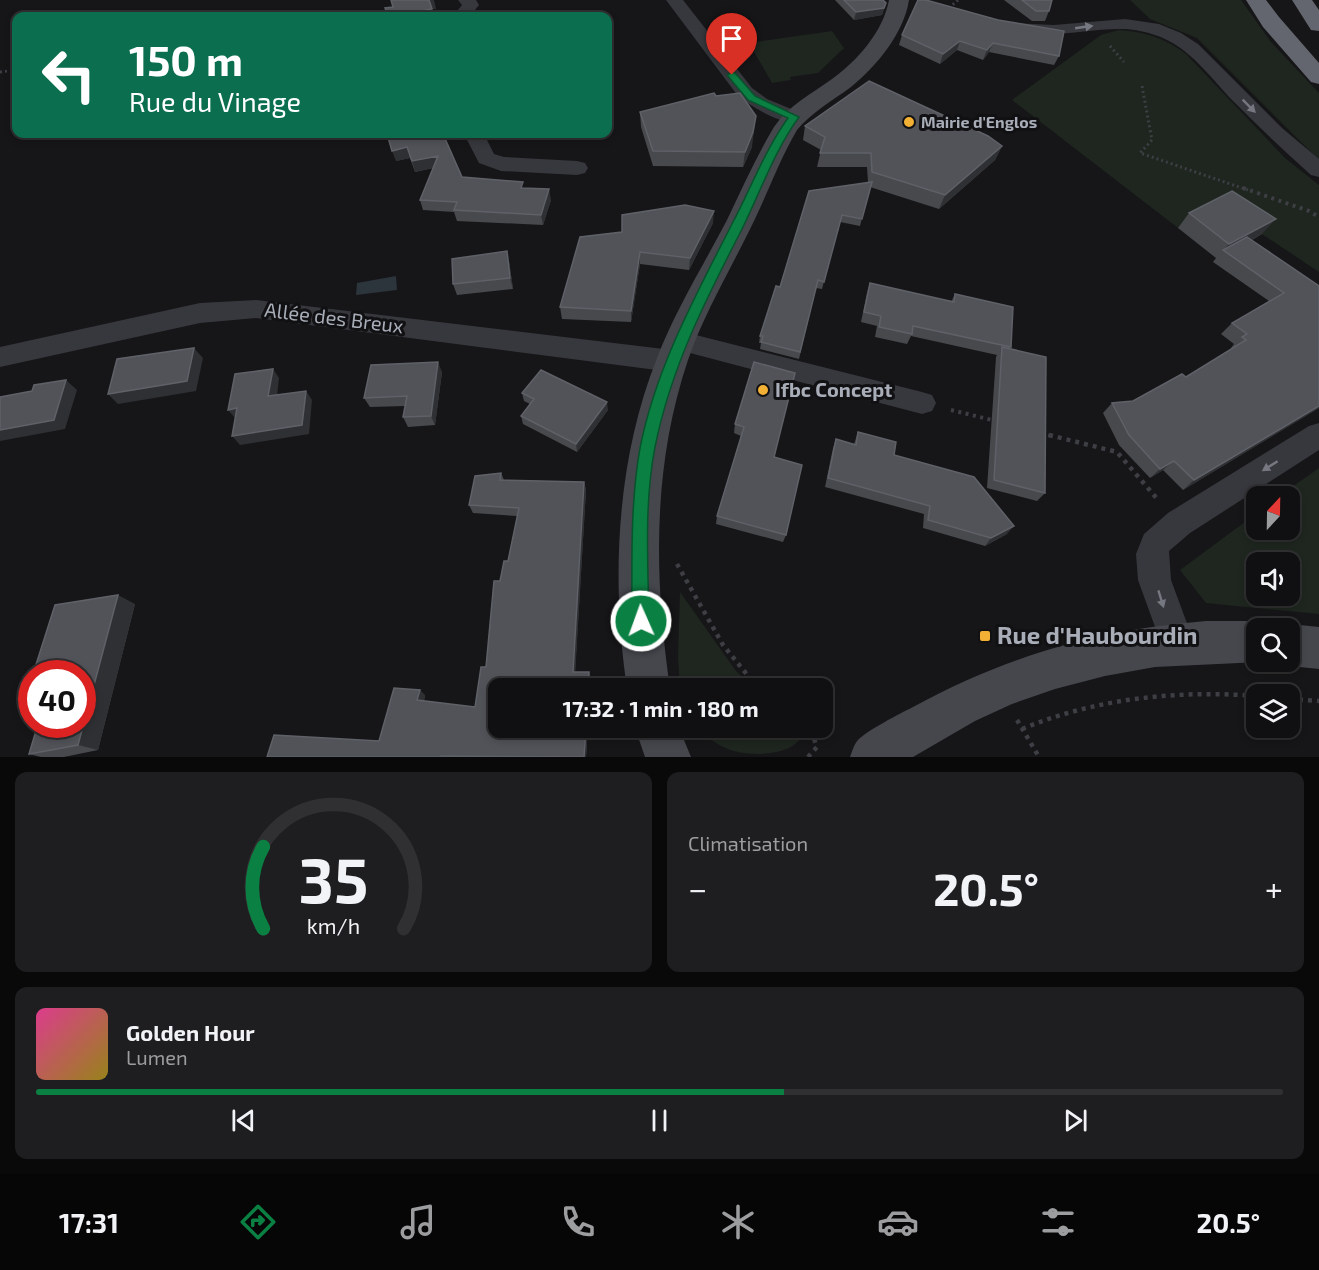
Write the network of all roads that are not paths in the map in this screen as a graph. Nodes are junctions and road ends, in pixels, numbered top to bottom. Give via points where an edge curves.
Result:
1 (674, 0) edge
2 (899, 0) edge
3 (1256, 0) edge
4 (1281, 0) edge
5 (1302, 0) edge
6 (886, 14) edge
7 (1005, 24) edge
8 (1319, 25) edge
9 (1319, 57) edge
10 (1319, 77) edge
11 (794, 117) junction
12 (476, 138) edge
13 (577, 168) dead end
14 (1319, 170) edge
15 (676, 351) junction
16 (0, 357) edge
17 (922, 403) road end
18 (1319, 435) edge
19 (1246, 642) edge
20 (1178, 645) junction
21 (1300, 646) edge
22 (1319, 648) edge
23 (647, 678) edge
24 (661, 738) edge
25 (668, 757) edge
26 (873, 757) edge

1 - 11 street via 746,93 760,104
2 - 6 street
3 - 10 highway
4 - 9 highway
5 - 8 highway
6 - 11 street via 875,51
7 -> 14 street via 1054,30 1125,24 1168,33 1192,48 1275,132
11 - 15 street via 780,136
12 - 13 street via 486,158 501,164
15 - 16 street, Allée des Breux via 256,309 200,313
15 - 17 street, Allée des Breux
15 - 23 street via 648,447 640,536 641,621
18 -> 20 street via 1178,524 1155,544 1152,556 1162,603
19 - 20 street
20 - 26 street via 1094,658 1028,677 921,725
21 - 22 street
24 - 25 street

